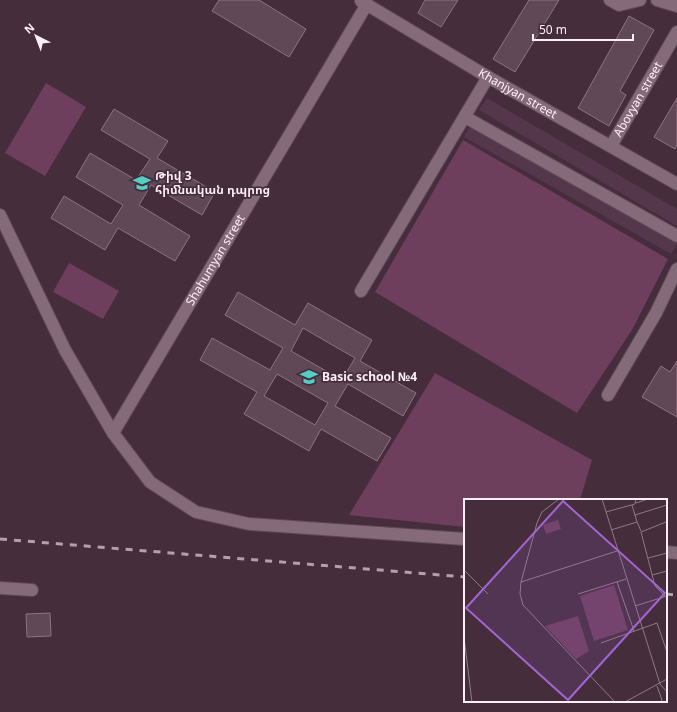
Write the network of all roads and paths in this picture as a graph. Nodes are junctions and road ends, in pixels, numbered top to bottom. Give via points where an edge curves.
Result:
1 (610, 0) edge
2 (640, 0) edge
3 (657, 0) edge
4 (363, 2) edge
5 (677, 6) edge
6 (677, 32) edge
7 (488, 77) junction
8 (465, 117) junction
9 (611, 146) junction
10 (677, 184) edge
11 (0, 215) edge
12 (677, 236) edge
13 (677, 269) edge
14 (361, 291) dead end
15 (608, 394) dead end
16 (113, 433) junction
17 (464, 539) edge
18 (667, 552) edge
19 (677, 553) edge
20 (0, 588) edge
21 (32, 590) dead end

1 - 2 street via 619,5
3 - 5 street
4 - 7 street, Khanjyan street
4 - 16 street, Shahumyan street
6 - 9 street, Abovyan street
7 - 8 street
7 - 9 street, Khanjyan street
8 - 12 street
8 - 14 street
9 - 10 street, Khanjyan street
11 - 16 street via 65,350
13 - 15 street via 656,314
16 - 17 street via 150,482 196,512 249,524
18 - 19 street
20 - 21 street

